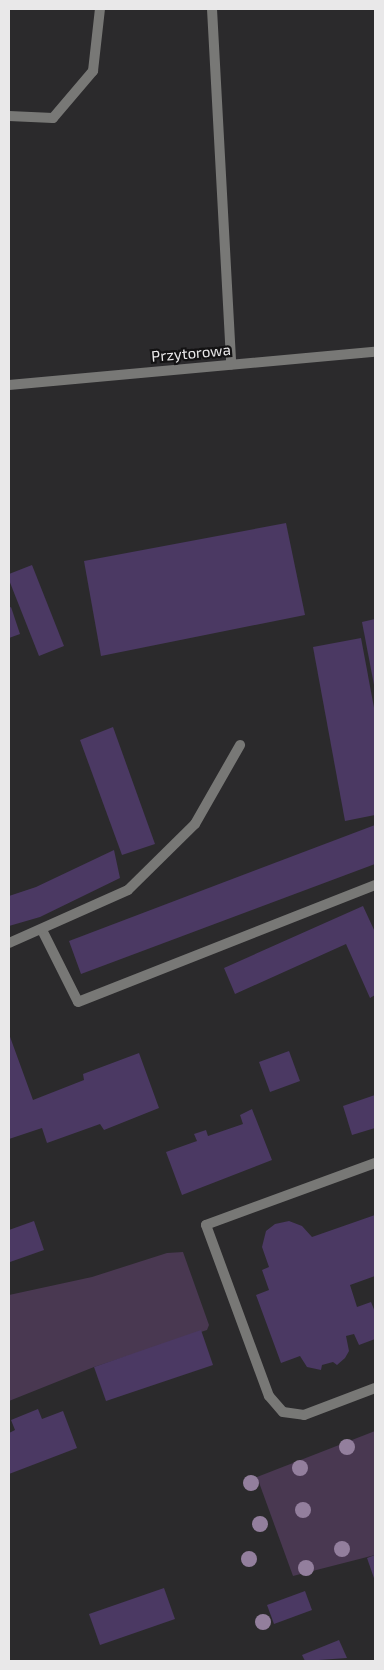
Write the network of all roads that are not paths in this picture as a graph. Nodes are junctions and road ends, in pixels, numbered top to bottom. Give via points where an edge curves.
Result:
1 (100, 9) edge
2 (212, 9) edge
3 (9, 116) edge
4 (375, 352) edge
5 (231, 364) junction
6 (9, 385) edge
7 (240, 745) dead end
8 (375, 884) edge
9 (42, 930) junction
10 (9, 943) edge
11 (375, 1163) edge
12 (375, 1388) edge

1 - 3 street via 93,71 53,118
2 - 5 street
4 - 5 street, Przytorowa
5 - 6 street, Przytorowa
7 - 9 street via 195,824 128,890
8 - 9 street via 78,1002
9 - 10 street
11 - 12 street via 206,1224 269,1396 282,1412 304,1415

